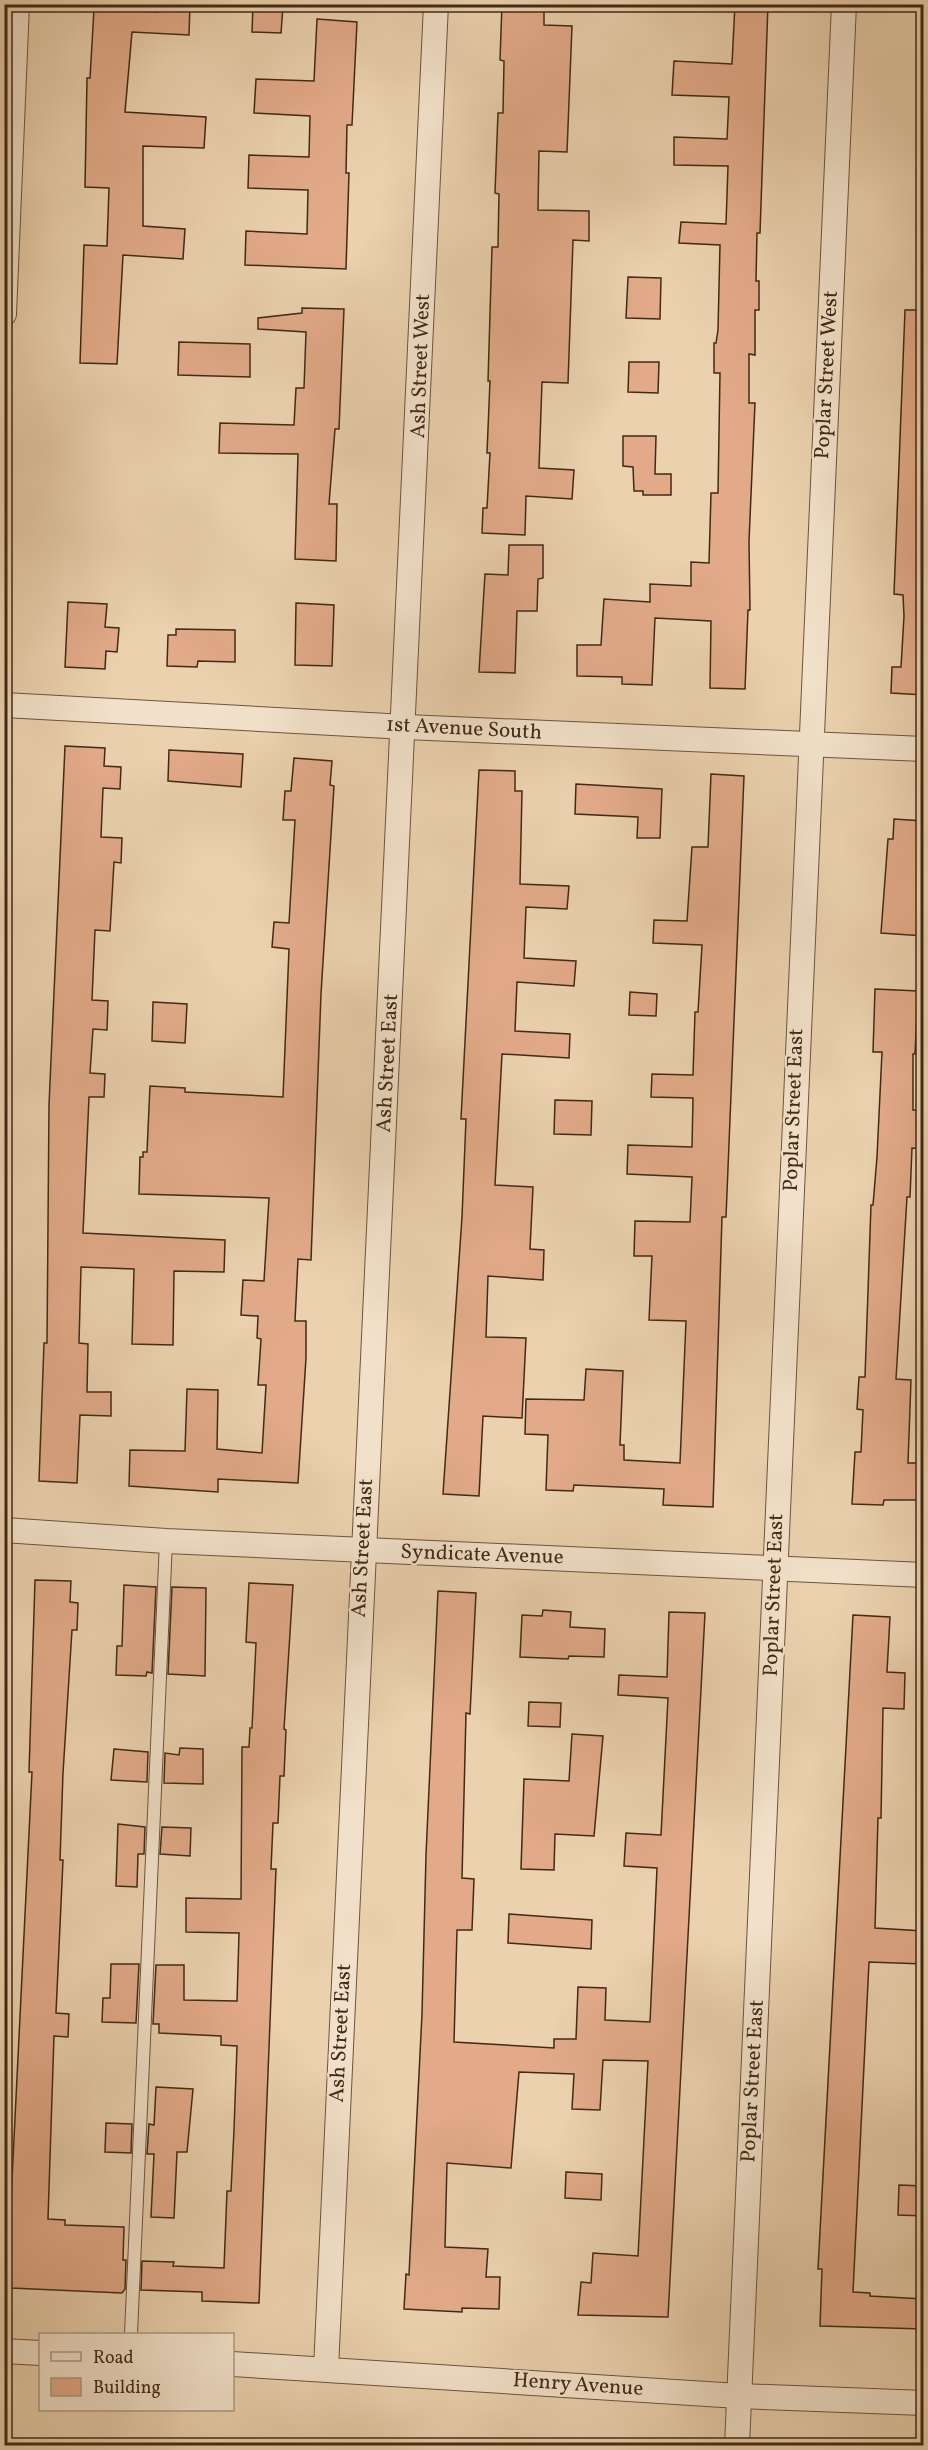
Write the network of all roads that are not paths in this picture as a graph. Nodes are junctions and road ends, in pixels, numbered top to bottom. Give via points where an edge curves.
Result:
1 (16, 4) edge
2 (436, 4) edge
3 (844, 4) edge
4 (4, 314) edge
5 (4, 705) edge
6 (406, 727) junction
7 (810, 745) junction
8 (924, 749) edge
9 (4, 1530) edge
10 (166, 1541) junction
11 (362, 1550) junction
12 (775, 1568) junction
13 (924, 1575) edge
14 (131, 2333) edge
15 (4, 2351) edge
16 (39, 2353) edge
17 (234, 2364) edge
18 (326, 2369) junction
19 (739, 2396) junction
20 (924, 2403) edge
21 (737, 2445) edge

1 - 4 street
2 - 6 street, Ash Street West
3 - 7 street, Poplar Street West
5 - 6 street, 1st Avenue South
6 - 7 street, 1st Avenue South
6 - 11 street, Ash Street East
7 - 8 street, 1st Avenue South
7 - 12 street, Poplar Street East
9 - 10 street, Syndicate Avenue
10 - 11 street, Syndicate Avenue
10 - 14 lane
11 - 12 street, Syndicate Avenue
11 - 18 street, Ash Street East
12 - 13 street, Syndicate Avenue
12 - 19 street, Poplar Street East
15 - 16 street
17 - 18 street, Henry Avenue
18 - 19 street, Henry Avenue
19 - 20 street, Henry Avenue
19 - 21 street, Poplar Street East

